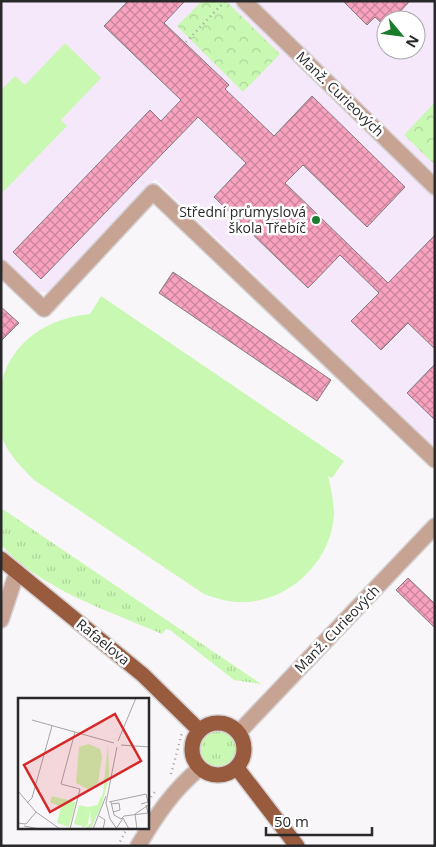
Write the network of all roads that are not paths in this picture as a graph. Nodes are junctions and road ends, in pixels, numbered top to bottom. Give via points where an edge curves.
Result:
1 (244, 1) edge
2 (435, 187) edge
3 (1, 268) edge
4 (435, 460) edge
5 (435, 526) edge
6 (1, 559) edge
7 (18, 572) junction
8 (1, 620) edge
9 (195, 726) junction
10 (239, 732) junction
11 (200, 768) junction
12 (237, 768) junction
13 (149, 826) edge
14 (147, 830) edge
15 (138, 846) edge
16 (297, 846) edge

1 - 2 street, Manž. Curieových
3 - 4 street via 44,310 153,192
5 - 10 street, Manž. Curieových
6 - 7 main road, Rafaelova
7 - 8 street
7 - 9 main road, Rafaelova via 144,675
9 - 10 main road via 224,723
9 - 11 main road via 192,754
10 - 12 main road via 243,738 244,754
11 - 12 main road via 215,775
11 - 13 street via 180,785
12 - 16 main road
14 - 15 street

